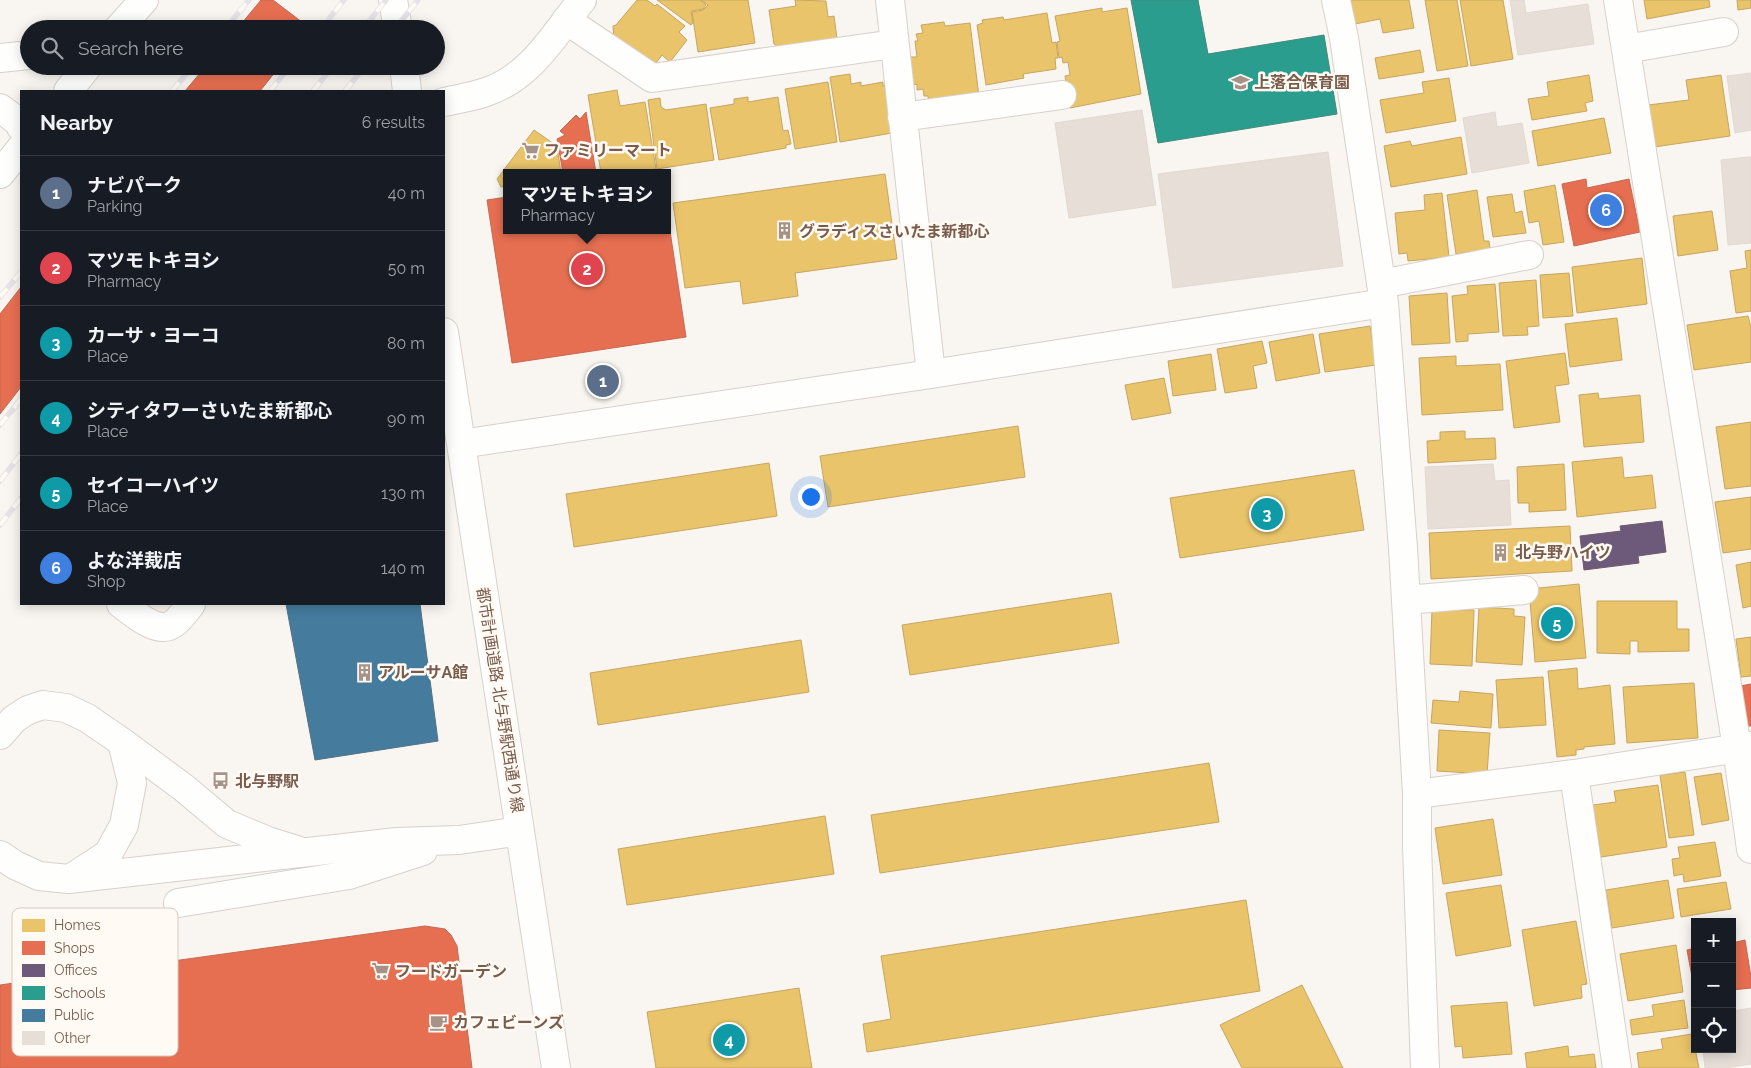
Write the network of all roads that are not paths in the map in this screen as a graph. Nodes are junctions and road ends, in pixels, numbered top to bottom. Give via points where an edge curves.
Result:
1 (144, 0) edge
2 (394, 0) edge
3 (890, 0) edge
4 (1336, 0) edge
5 (1618, 0) edge
6 (574, 10) edge
7 (126, 20) edge
8 (397, 20) edge
9 (1724, 32) dead end
10 (894, 44) junction
11 (1626, 49) junction
12 (20, 56) edge
13 (0, 58) edge
14 (81, 75) edge
15 (405, 75) edge
16 (69, 90) edge
17 (407, 90) edge
18 (1062, 95) dead end
19 (445, 102) edge
20 (0, 108) edge
21 (902, 117) junction
22 (20, 123) edge
23 (20, 149) edge
24 (0, 174) edge
25 (1529, 255) dead end
26 (1383, 294) junction
27 (445, 339) edge
28 (931, 374) junction
29 (461, 444) junction
30 (1524, 590) dead end
31 (1406, 600) junction
32 (190, 605) edge
33 (129, 606) edge
34 (0, 735) edge
35 (122, 742) junction
36 (1744, 747) edge
37 (1574, 774) junction
38 (1417, 794) junction
39 (520, 831) junction
40 (459, 840) junction
41 (1751, 849) edge
42 (305, 853) junction
43 (0, 855) edge
44 (69, 879) junction
45 (178, 903) dead end
46 (556, 1068) edge
47 (1425, 1068) edge
48 (1617, 1068) edge

1 - 7 street
2 - 8 street
3 - 10 street
4 - 26 street
5 - 11 street
6 - 10 street via 652,78
6 - 19 street via 540,55 520,75 484,93
9 - 11 street
10 - 21 street
11 - 36 street
12 - 13 street
14 - 16 street
15 - 17 street
18 - 21 street
20 - 22 street
21 - 28 street
23 - 24 street
25 - 26 street
26 - 28 street
26 - 31 street
27 - 29 street, 都市計画道路 北与野駅西通り線
28 - 29 street
29 - 39 street, 都市計画道路 北与野駅西通り線
30 - 31 street
31 - 38 street
32 - 33 street via 172,625 161,627 153,626
34 - 35 street via 14,719 43,705 66,708
35 - 42 street via 227,824
35 - 44 street via 132,783 124,825 108,854
36 - 37 street
36 - 41 street
37 - 38 street
37 - 48 street
38 - 47 street
39 - 40 street
39 - 46 street, 都市計画道路 北与野駅西通り線
40 - 42 street via 397,842
40 - 45 street via 349,875
42 - 44 street
43 - 44 street via 15,866 39,876

